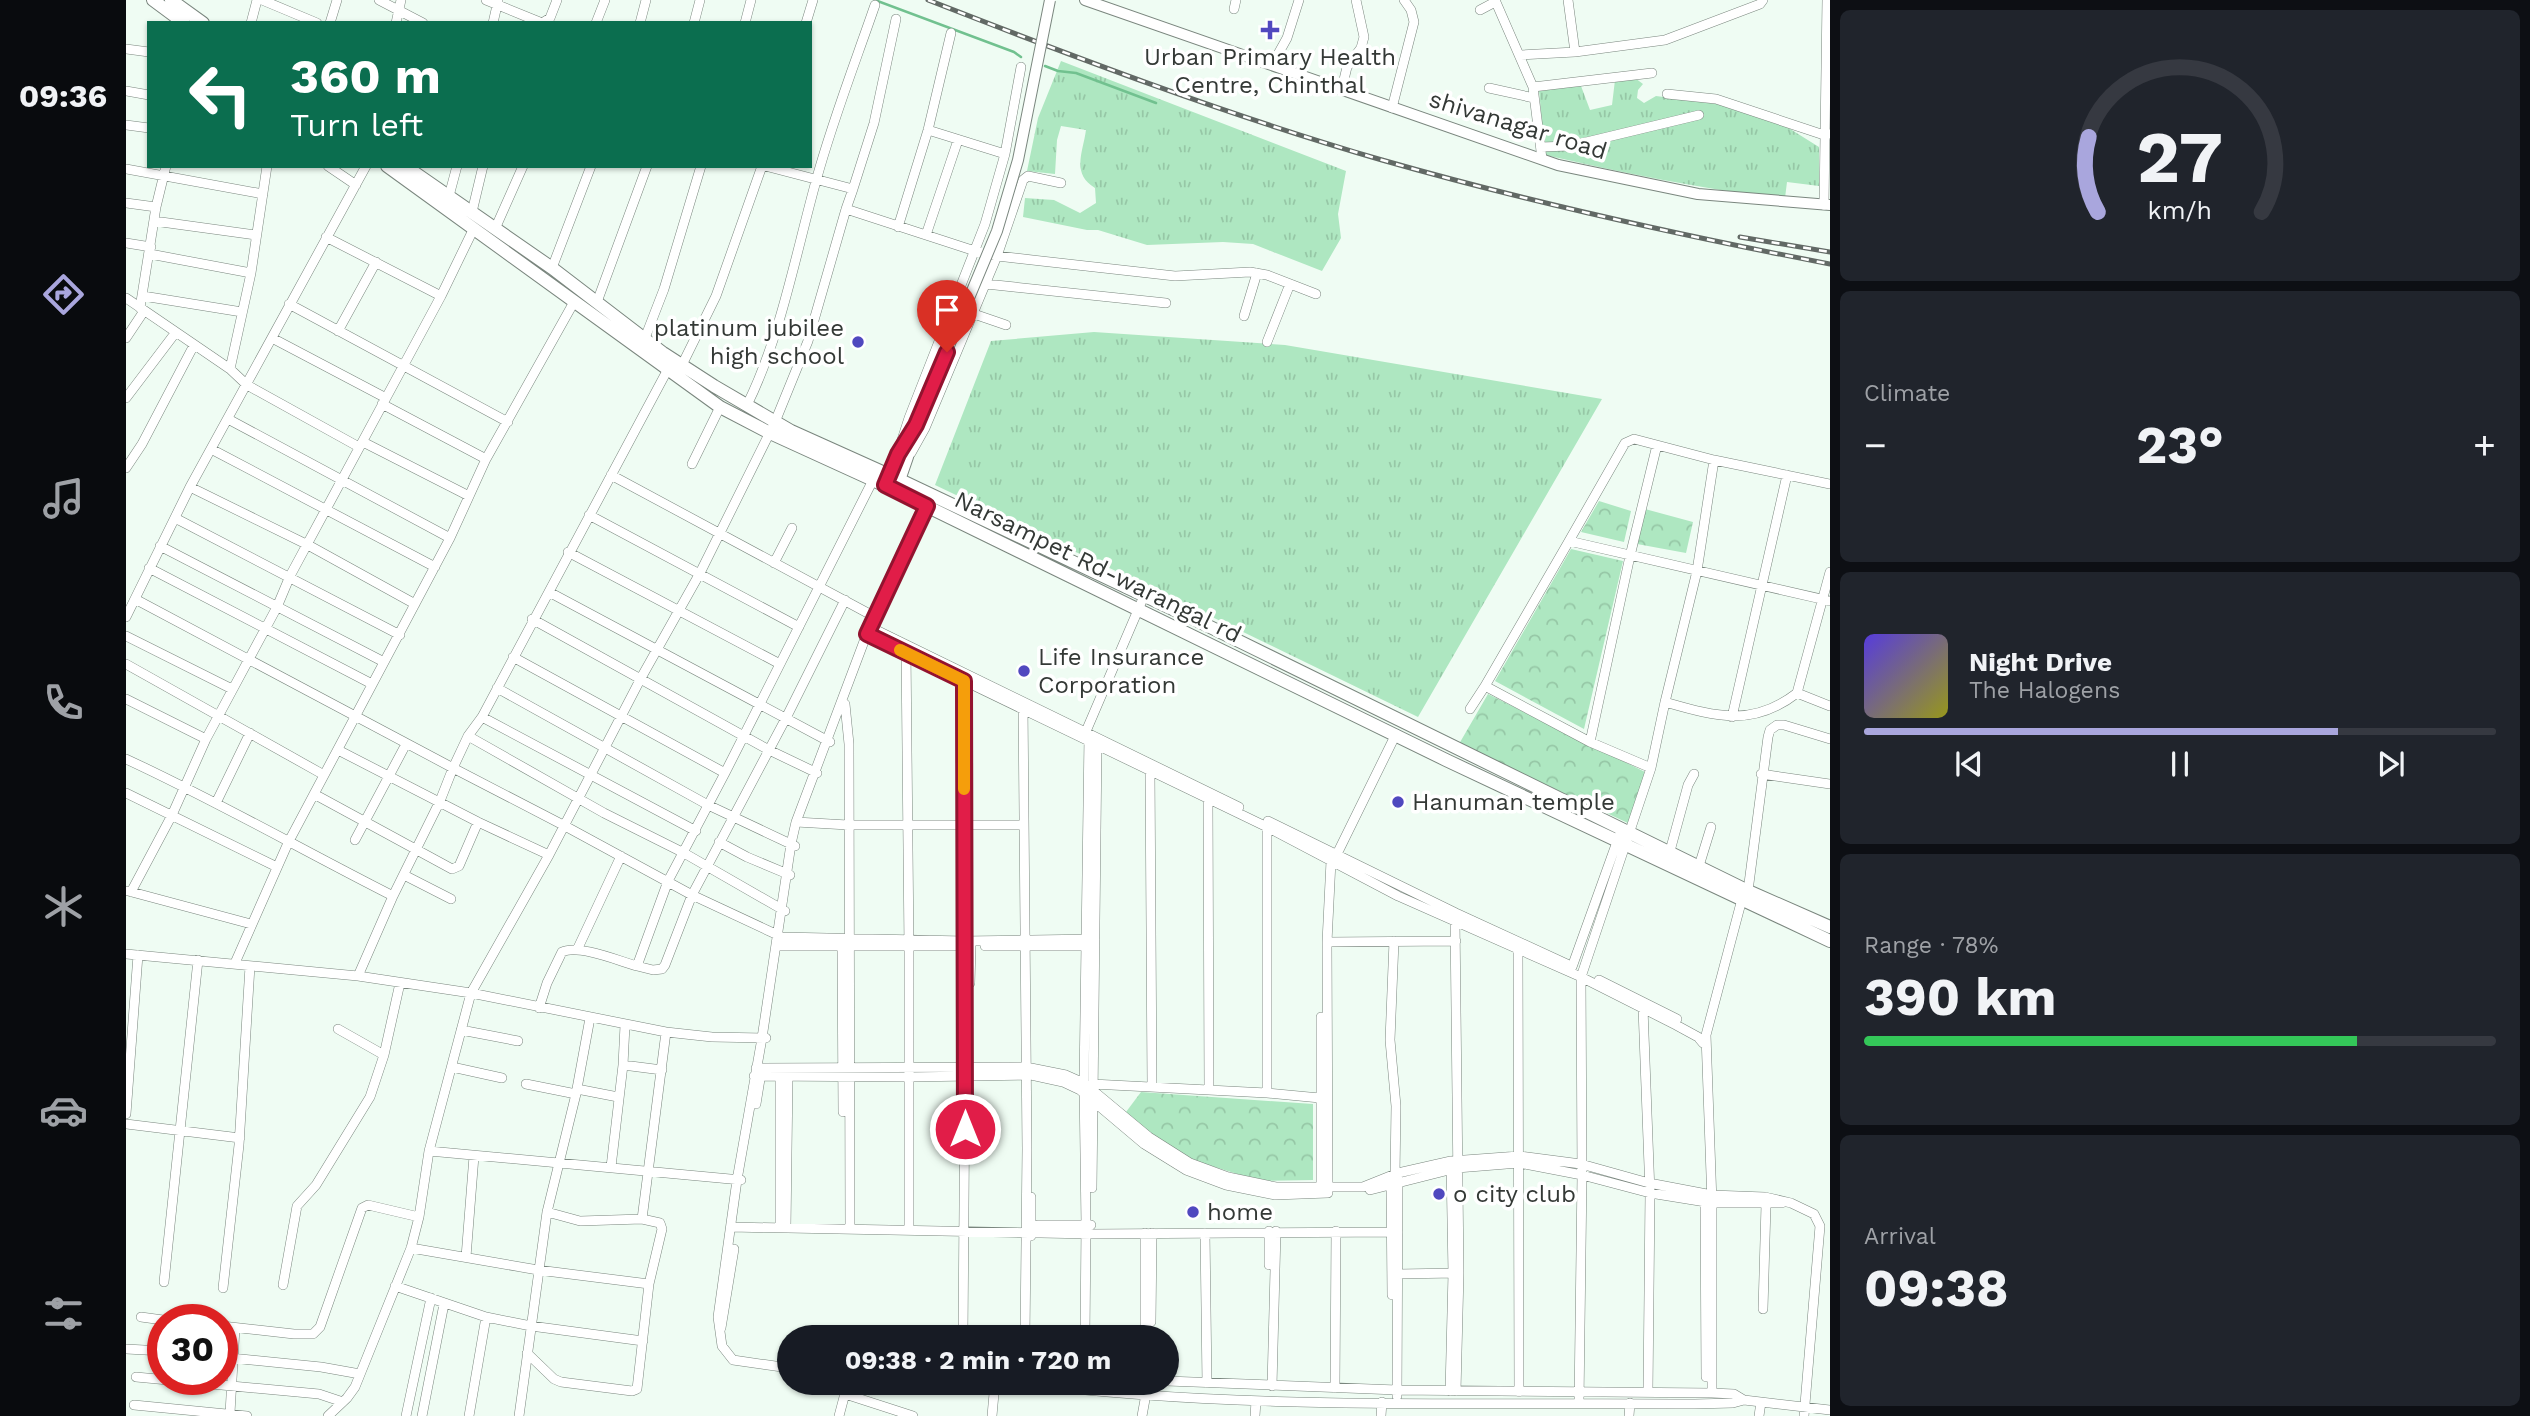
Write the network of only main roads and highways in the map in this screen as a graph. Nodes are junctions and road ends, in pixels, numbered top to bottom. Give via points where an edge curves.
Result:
1 (153, 0) edge
2 (171, 0) edge
3 (187, 12) edge
4 (390, 168) edge
5 (409, 168) edge
6 (772, 428) junction
7 (889, 482) junction
8 (1745, 895) junction
9 (1830, 927) edge
10 (1830, 941) edge

1 - 3 main road
2 - 3 main road
4 - 6 main road, Narsampet Rd-warangal rd via 720,407
5 - 6 main road, Narsampet Rd-warangal rd via 682,365 747,405
6 - 7 main road, Narsampet Rd-warangal rd
7 - 8 main road, Narsampet Rd-warangal rd via 1144,596 1670,851
7 - 8 main road, Narsampet Rd-warangal rd via 928,507 1622,844
8 - 9 main road, Narsampet Rd-warangal rd
8 - 10 main road, Narsampet Rd-warangal rd

